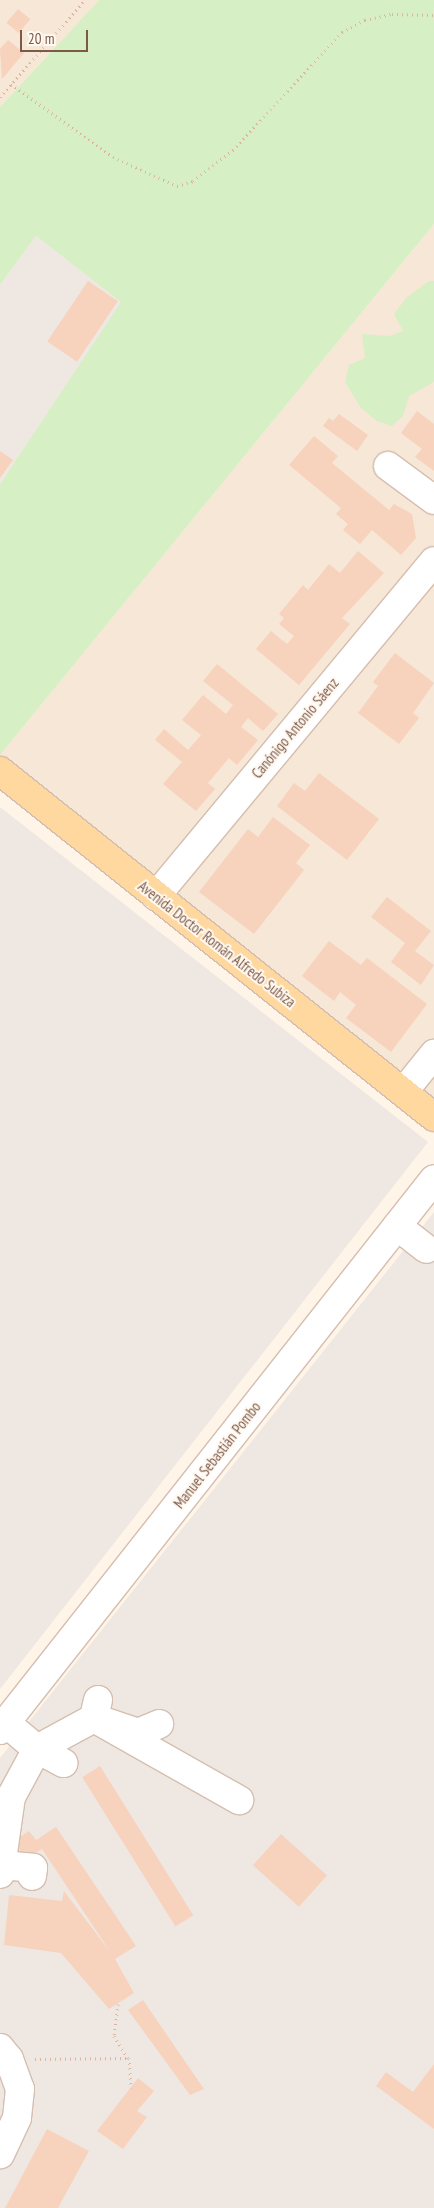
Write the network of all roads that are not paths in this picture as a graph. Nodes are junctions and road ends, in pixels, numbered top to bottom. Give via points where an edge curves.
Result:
1 (388, 466) dead end
2 (434, 500) edge
3 (434, 561) edge
4 (0, 771) edge
5 (156, 896) junction
6 (434, 1054) edge
7 (404, 1091) junction
8 (434, 1117) edge
9 (434, 1179) edge
10 (396, 1226) junction
11 (426, 1249) dead end
12 (96, 1709) junction
13 (159, 1724) dead end
14 (3, 1727) edge
15 (37, 1749) junction
16 (64, 1763) dead end
17 (239, 1800) dead end
18 (1, 1870) edge
19 (32, 1876) dead end
20 (4, 2054) edge
21 (0, 2154) edge

1 - 2 street
3 - 5 street, Canónigo Antonio Sáenz
4 - 5 main road, Avenida Doctor Román Alfredo Subiza
5 - 7 main road, Avenida Doctor Román Alfredo Subiza
6 - 7 street
7 - 8 main road, Avenida Doctor Román Alfredo Subiza
9 - 10 street, Manuel Sebastián Pombo
10 - 11 street
10 - 14 street, Manuel Sebastián Pombo
12 - 13 street via 138,1733
12 - 15 street
12 - 17 street
14 - 15 street
15 - 16 street
15 - 18 street via 10,1797
18 - 19 street via 33,1868
20 - 21 street via 20,2089 17,2118

